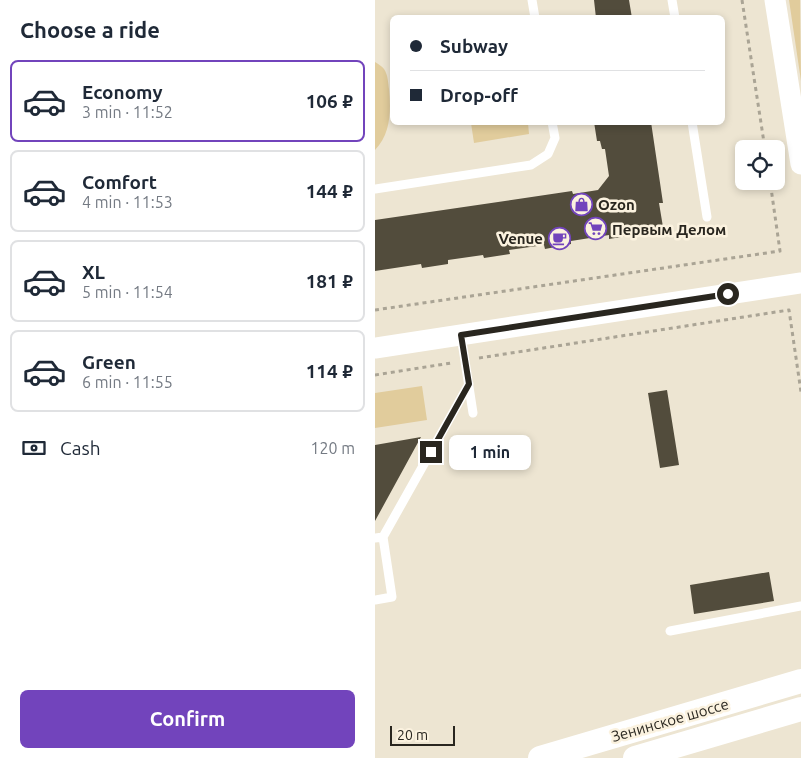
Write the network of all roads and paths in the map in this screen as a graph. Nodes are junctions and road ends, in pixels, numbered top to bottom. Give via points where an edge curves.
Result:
1 (532, 0) edge
2 (672, 0) edge
3 (742, 0) edge
4 (775, 0) edge
5 (534, 15) edge
6 (674, 15) edge
7 (553, 125) edge
8 (692, 125) edge
9 (764, 140) edge
10 (801, 164) edge
11 (375, 189) edge
12 (771, 190) edge
13 (707, 217) dead end
14 (801, 283) edge
15 (375, 310) edge
16 (461, 335) junction
17 (375, 348) edge
18 (465, 360) junction
19 (375, 375) edge
20 (469, 384) junction
21 (801, 392) edge
22 (473, 413) dead end
23 (379, 537) edge
24 (375, 600) edge
25 (801, 606) edge
26 (670, 630) dead end
27 (801, 681) edge
28 (801, 709) edge
29 (539, 758) edge
30 (635, 758) edge

1 - 5 lane
2 - 6 lane
3 - 9 path
4 - 10 street
7 - 11 lane via 555,138 548,154 531,165
8 - 13 lane
12 - 15 path via 780,251
14 - 16 street
16 - 17 street
16 - 18 lane
18 - 19 path
18 - 20 lane
18 - 21 path via 789,310
20 - 22 lane
20 - 23 lane
23 - 24 lane via 392,597
25 - 26 lane
27 - 29 main road, Зенинское шоссе
28 - 30 main road

